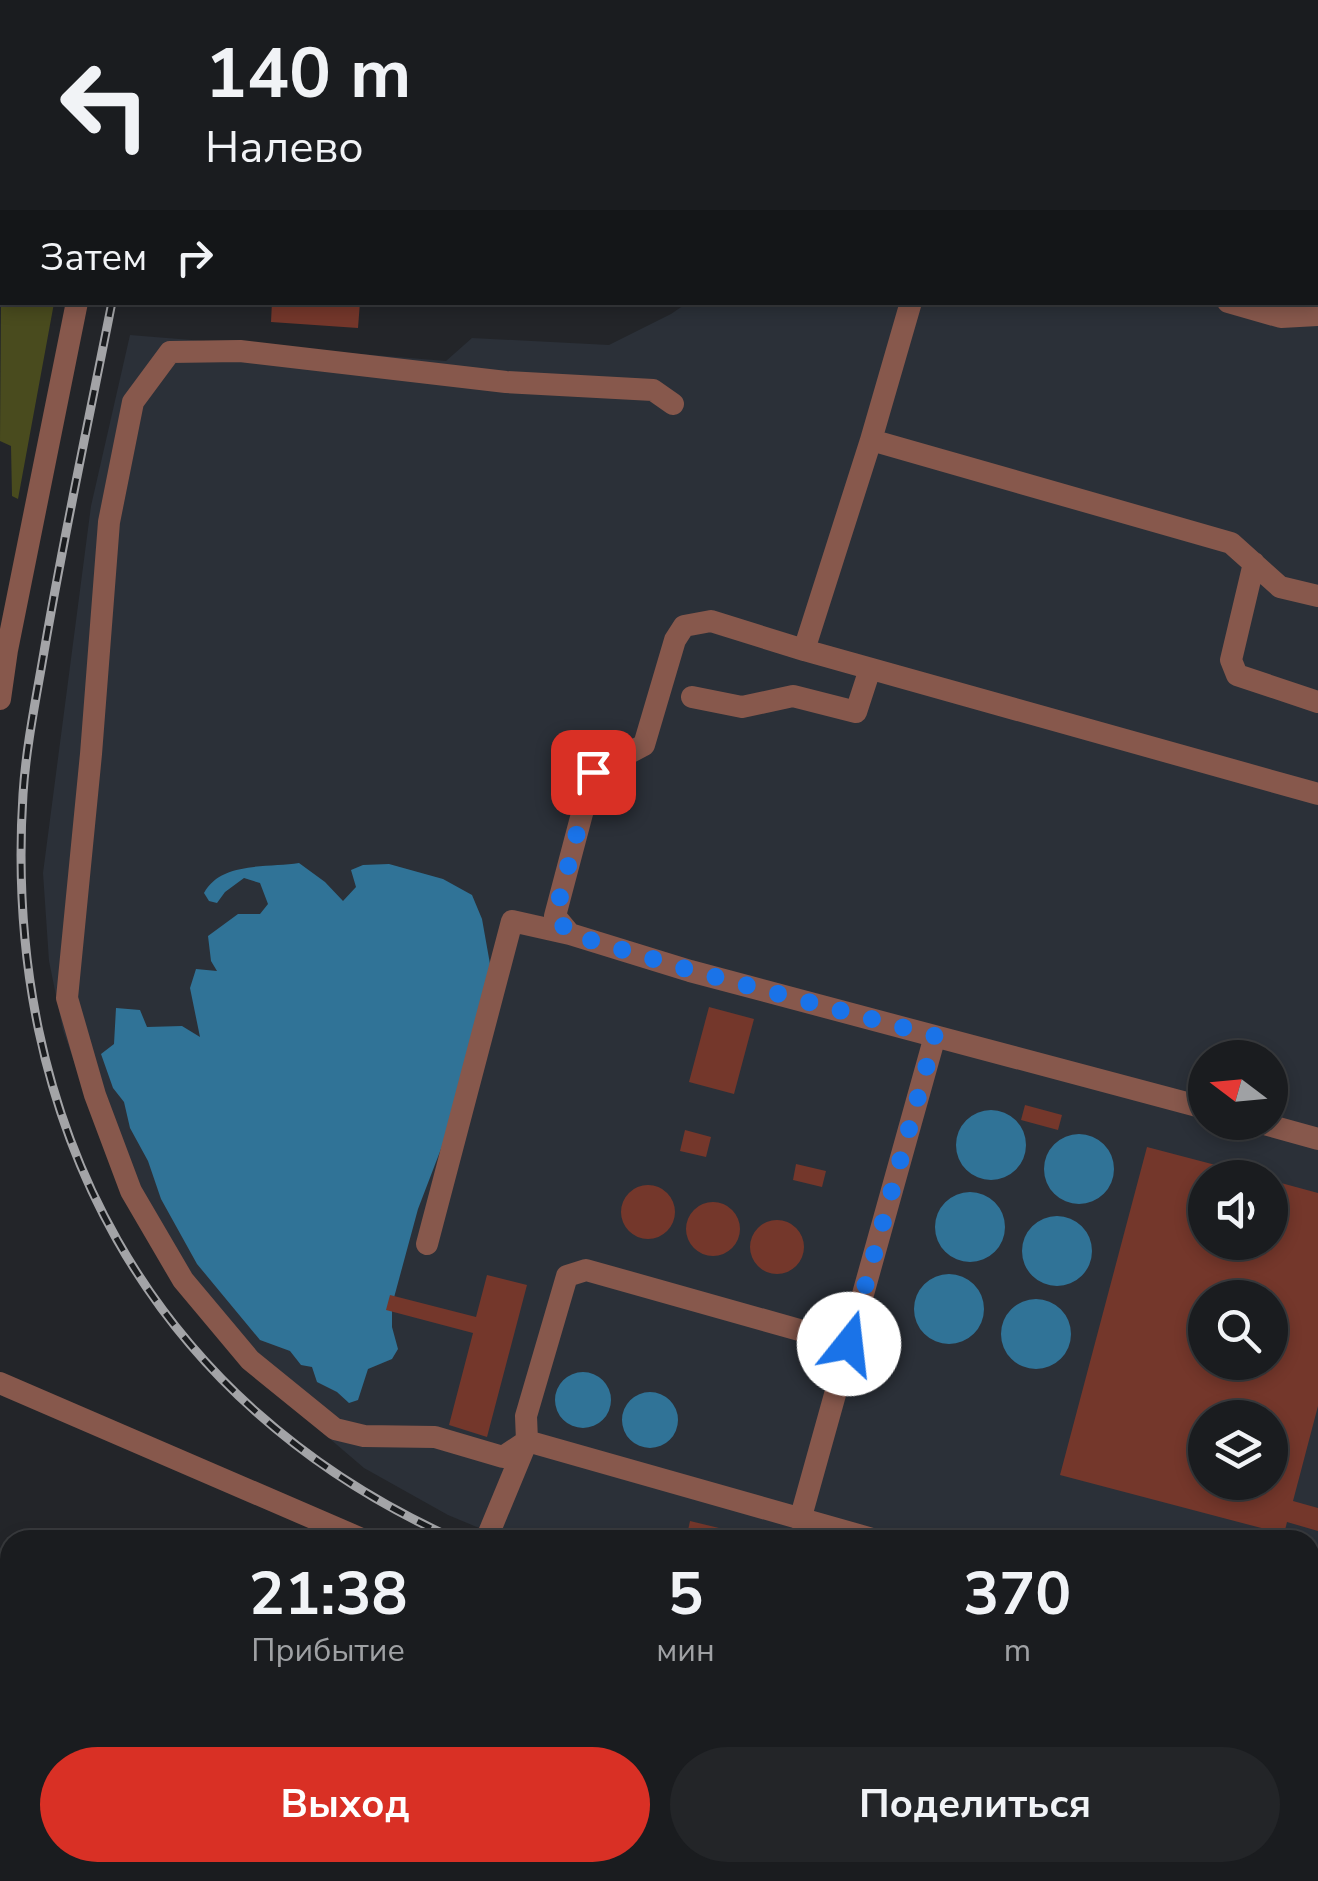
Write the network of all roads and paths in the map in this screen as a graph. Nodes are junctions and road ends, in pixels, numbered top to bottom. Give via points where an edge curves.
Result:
1 (76, 305) edge
2 (910, 305) edge
3 (1239, 305) edge
4 (1318, 314) edge
5 (673, 404) dead end
6 (872, 440) junction
7 (1254, 563) junction
8 (1318, 596) edge
9 (804, 650) junction
10 (870, 669) junction
11 (692, 697) dead end
12 (0, 699) edge
13 (1318, 702) edge
14 (1318, 794) edge
15 (570, 934) junction
16 (935, 1036) junction
17 (1188, 1103) edge
18 (1288, 1131) edge
19 (1318, 1139) edge
20 (427, 1244) dead end
21 (849, 1344) junction
22 (0, 1383) edge
23 (527, 1441) junction
24 (800, 1520) junction
25 (341, 1530) edge
26 (490, 1530) edge
27 (838, 1530) edge

1 - 12 street
2 - 6 street
3 - 4 street via 1281,317
5 - 23 street via 652,390 506,382 240,351 170,352 133,402 109,522 66,998 131,1190 183,1280 250,1360 335,1429 435,1437 504,1456
6 - 7 street via 1232,543
6 - 9 street
7 - 8 street via 1280,586
7 - 13 street via 1231,660 1237,675
9 - 10 street
9 - 15 street via 712,622 684,626 644,744 593,772 555,916
10 - 11 street via 856,712 793,696 742,707
10 - 14 street
15 - 16 street
15 - 20 street via 512,922
16 - 17 street
16 - 21 street
18 - 19 street
21 - 23 street via 586,1270 566,1276 526,1416
21 - 24 street
22 - 25 street
23 - 24 street
23 - 26 street
24 - 27 street

